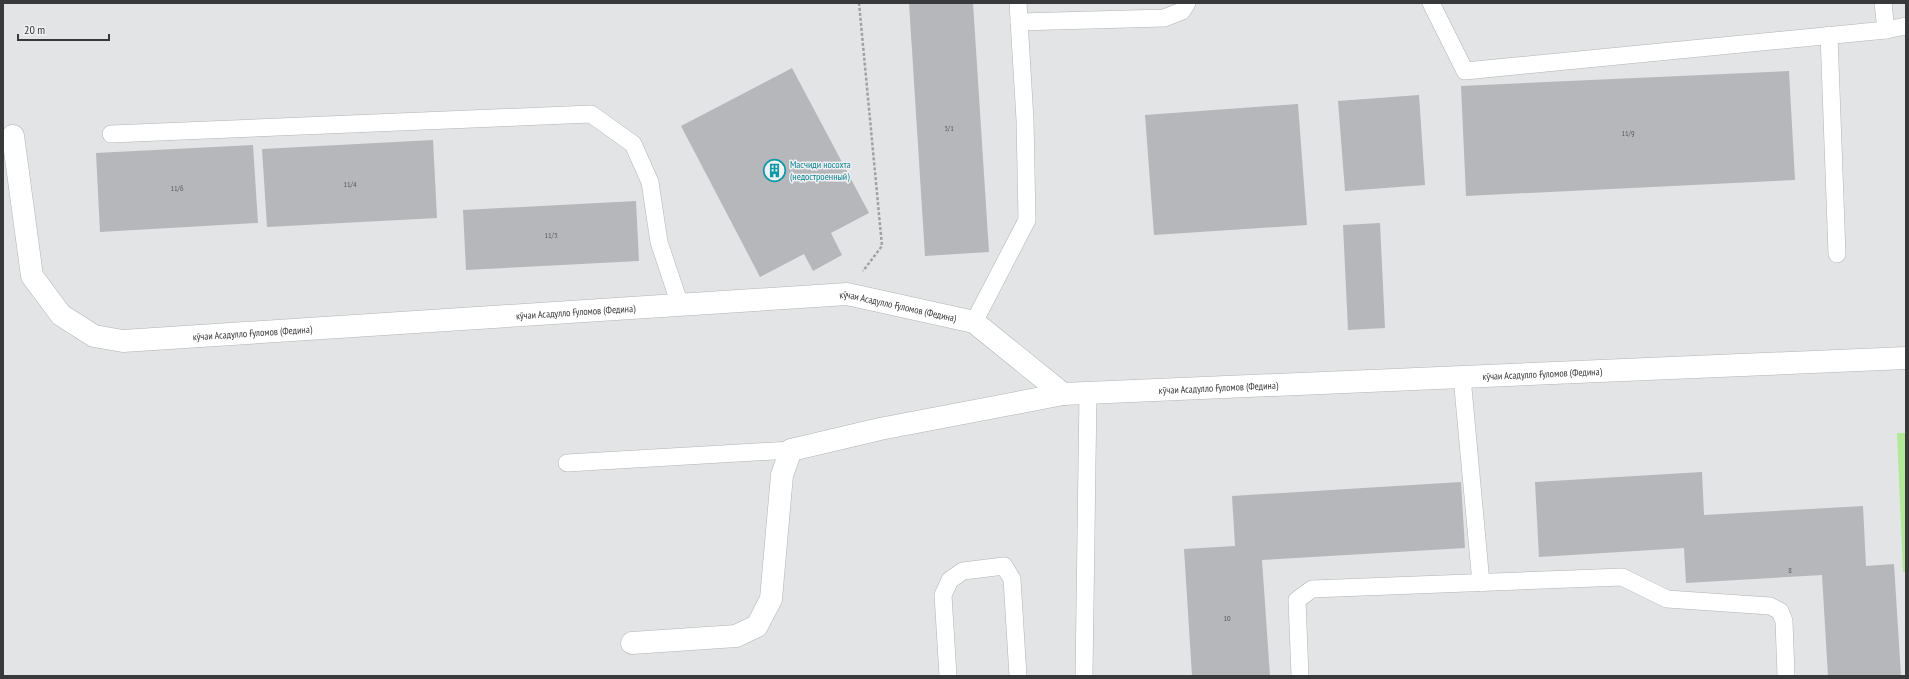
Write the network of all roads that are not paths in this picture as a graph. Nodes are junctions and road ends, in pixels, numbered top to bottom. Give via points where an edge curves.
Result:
1 (1018, 3) edge
2 (1186, 3) edge
3 (1431, 3) edge
4 (1883, 3) edge
5 (1019, 22) junction
6 (1906, 26) edge
7 (1886, 30) junction
8 (1830, 35) junction
9 (111, 134) dead end
10 (13, 136) dead end
11 (1837, 254) dead end
12 (680, 305) junction
13 (974, 322) junction
14 (1906, 358) edge
15 (1462, 377) junction
16 (1088, 393) junction
17 (1063, 394) junction
18 (791, 450) junction
19 (567, 463) dead end
20 (1481, 583) junction
21 (632, 643) dead end
22 (948, 676) edge
23 (1018, 676) edge
24 (1084, 676) edge
25 (1300, 676) edge
26 (1786, 676) edge

1 - 5 lane
2 - 5 lane via 1182,11 1164,18
3 - 8 lane via 1464,71
4 - 7 lane
5 - 13 lane via 1025,120 1026,220
6 - 7 lane
7 - 8 lane
8 - 11 lane
9 - 12 lane via 591,114 633,144 650,182 659,242
10 - 12 street, кӯчаи Асадулло Ғуломов (Федина) via 32,276 61,315 94,336 122,341
12 - 13 street, кӯчаи Асадулло Ғуломов (Федина) via 847,294
13 - 17 street, кӯчаи Асадулло Ғуломов (Федина)
14 - 15 street, кӯчаи Асадулло Ғуломов (Федина)
15 - 16 street, кӯчаи Асадулло Ғуломов (Федина)
15 - 20 lane
16 - 17 street, кӯчаи Асадулло Ғуломов (Федина)
16 - 24 lane
17 - 18 street via 880,429
18 - 19 lane
18 - 21 street via 782,475 771,599 757,626 736,636
20 - 25 lane via 1312,589 1297,600
20 - 26 lane via 1622,577 1667,599 1770,606 1780,611 1784,621
22 - 23 lane via 943,595 950,580 963,571 1004,566 1012,579

